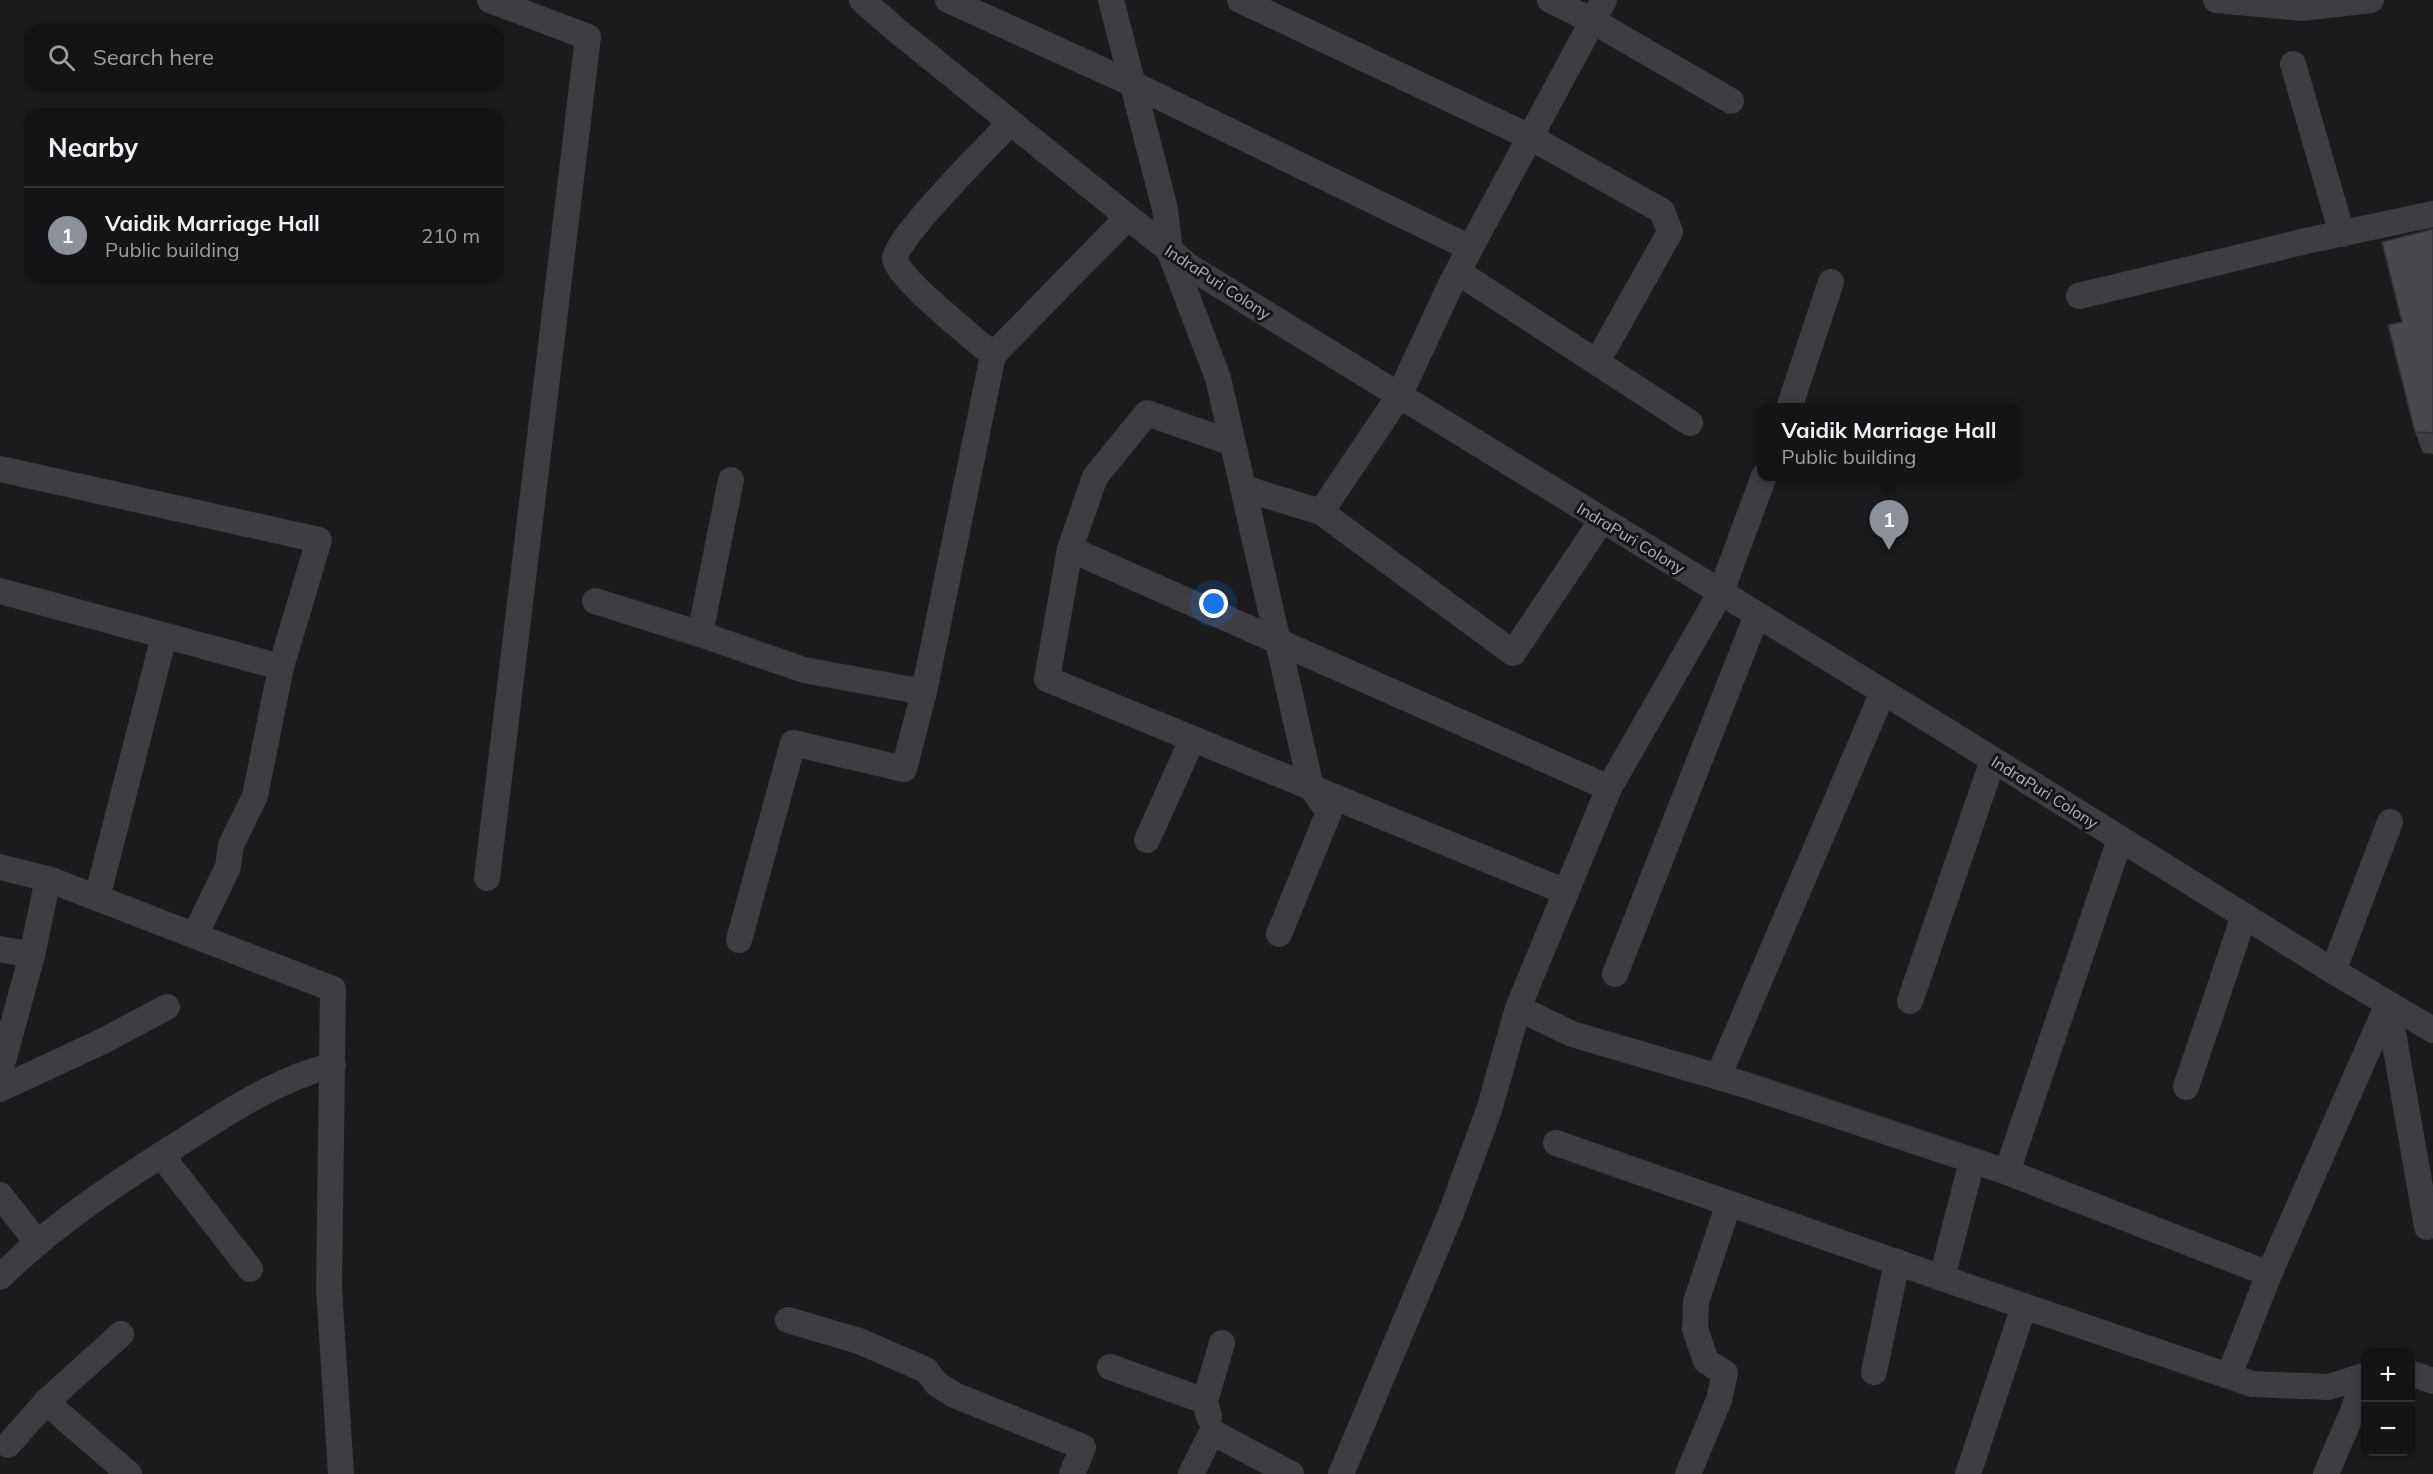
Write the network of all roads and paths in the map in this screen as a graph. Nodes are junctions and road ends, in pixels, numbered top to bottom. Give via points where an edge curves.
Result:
1 (490, 0) edge
2 (862, 0) edge
3 (948, 0) edge
4 (1111, 0) edge
5 (1240, 0) edge
6 (1550, 0) edge
7 (2216, 0) edge
8 (2371, 0) edge
9 (1598, 10) edge
10 (2293, 63) dead end
11 (1133, 84) junction
12 (1731, 101) dead end
13 (1010, 123) junction
14 (1530, 136) junction
15 (2433, 214) edge
16 (1127, 218) junction
17 (2342, 234) junction
18 (1470, 248) junction
19 (1170, 252) junction
20 (1458, 272) junction
21 (1831, 282) dead end
22 (2079, 296) dead end
23 (993, 355) junction
24 (1597, 362) junction
25 (1399, 396) junction
26 (1791, 403) edge
27 (1690, 423) dead end
28 (1232, 443) junction
29 (0, 469) edge
30 (731, 480) dead end
31 (1763, 481) edge
32 (1242, 488) junction
33 (1321, 512) junction
34 (1602, 519) junction
35 (1070, 549) junction
36 (0, 591) edge
37 (1721, 592) junction
38 (595, 601) dead end
39 (1757, 615) junction
40 (700, 634) junction
41 (164, 636) junction
42 (1279, 640) junction
43 (281, 667) junction
44 (924, 692) junction
45 (1883, 692) junction
46 (1192, 740) junction
47 (1993, 760) junction
48 (1311, 787) junction
49 (1609, 788) junction
50 (2390, 822) dead end
51 (2120, 839) junction
52 (1147, 840) dead end
53 (0, 867) edge
54 (487, 878) dead end
55 (48, 879) junction
56 (1566, 892) junction
57 (97, 898) junction
58 (2244, 916) junction
59 (1279, 934) dead end
60 (195, 935) junction
61 (739, 940) dead end
62 (0, 949) edge
63 (32, 955) junction
64 (2333, 971) junction
65 (1615, 975) dead end
66 (1910, 1001) dead end
67 (2388, 1004) junction
68 (167, 1007) dead end
69 (1518, 1008) junction
70 (2433, 1030) edge
71 (333, 1065) junction
72 (0, 1072) edge
73 (1718, 1077) junction
74 (2186, 1086) dead end
75 (0, 1089) edge
76 (1556, 1143) dead end
77 (161, 1155) junction
78 (1972, 1161) junction
79 (2007, 1172) junction
80 (0, 1195) edge
81 (1729, 1203) junction
82 (2427, 1227) dead end
83 (36, 1241) junction
84 (1897, 1262) junction
85 (250, 1269) dead end
86 (2270, 1274) junction
87 (0, 1276) edge
88 (1942, 1278) junction
89 (2024, 1306) junction
90 (788, 1320) dead end
91 (121, 1334) dead end
92 (1222, 1343) dead end
93 (1110, 1367) dead end
94 (1874, 1372) dead end
95 (2415, 1375) edge
96 (2229, 1376) junction
97 (2361, 1376) edge
98 (2433, 1381) edge
99 (2361, 1387) edge
100 (1205, 1401) junction
101 (46, 1402) junction
102 (1212, 1432) junction
103 (8, 1445) dead end
104 (129, 1474) edge
105 (341, 1474) edge
106 (1072, 1474) edge
107 (1191, 1474) edge
108 (1291, 1474) edge
109 (1341, 1474) edge
110 (1688, 1474) edge
111 (1968, 1474) edge
112 (2326, 1474) edge

1 - 54 street via 588,37
2 - 13 street, IndraPuri Colony
3 - 11 street
4 - 11 street
5 - 14 street
6 - 9 street
7 - 8 street via 2302,8
9 - 12 street
9 - 14 street
10 - 17 street
11 - 18 street
11 - 19 street via 1165,209
13 - 16 street, IndraPuri Colony
13 - 23 street via 909,231 895,254 895,261 908,280
14 - 18 street
14 - 24 street via 1662,211 1670,232
15 - 17 street
16 - 19 street, IndraPuri Colony
16 - 23 street
17 - 22 street
18 - 20 street
19 - 25 street, IndraPuri Colony
19 - 28 street via 1218,378
20 - 24 street
20 - 25 street
21 - 26 street
23 - 44 street
24 - 27 street
25 - 33 street
25 - 34 street, IndraPuri Colony
28 - 32 street
28 - 35 street via 1147,413 1095,477
29 - 43 street via 319,540
30 - 40 street
31 - 37 street
32 - 33 street
32 - 42 street
33 - 34 street via 1513,652
34 - 37 street, IndraPuri Colony
35 - 42 street
35 - 46 street via 1047,679
36 - 41 street
37 - 39 street, IndraPuri Colony
37 - 49 street
38 - 40 street
39 - 45 street, IndraPuri Colony
39 - 65 street
40 - 44 street via 804,670
41 - 43 street
41 - 57 street
42 - 48 street
42 - 49 street
43 - 60 street via 255,796 231,845 228,867
44 - 61 street via 904,770 793,743
45 - 47 street, IndraPuri Colony
45 - 73 street
46 - 48 street
46 - 52 street
47 - 51 street, IndraPuri Colony
47 - 66 street
48 - 56 street
48 - 59 street via 1329,812
49 - 56 street
50 - 64 street
51 - 58 street, IndraPuri Colony
51 - 79 street
53 - 55 street
55 - 57 street
55 - 63 street
56 - 69 street
57 - 60 street
58 - 64 street, IndraPuri Colony
58 - 74 street
60 - 71 street via 333,989
62 - 63 street
63 - 72 street
64 - 67 street, IndraPuri Colony
67 - 70 street, IndraPuri Colony
67 - 82 street
67 - 86 street
68 - 75 street
69 - 73 street via 1572,1034
69 - 109 street via 1489,1110 1451,1213
71 - 77 street via 305,1072 244,1102
71 - 105 street via 329,1289
73 - 78 street
76 - 81 street
77 - 83 street
77 - 85 street
78 - 79 street
78 - 88 street
79 - 86 street
80 - 83 street
81 - 84 street
81 - 110 street via 1696,1302 1695,1329 1706,1362 1725,1373 1719,1400
83 - 87 street
84 - 88 street
84 - 94 street
86 - 96 street
88 - 89 street
89 - 96 street
89 - 111 street
90 - 106 street via 879,1349 926,1370 937,1384 954,1395 1083,1447
91 - 101 street
92 - 100 street
93 - 100 street
95 - 98 street
96 - 97 street via 2252,1384 2329,1387
99 - 112 street
100 - 102 street
101 - 103 street
101 - 104 street
102 - 107 street
102 - 108 street

